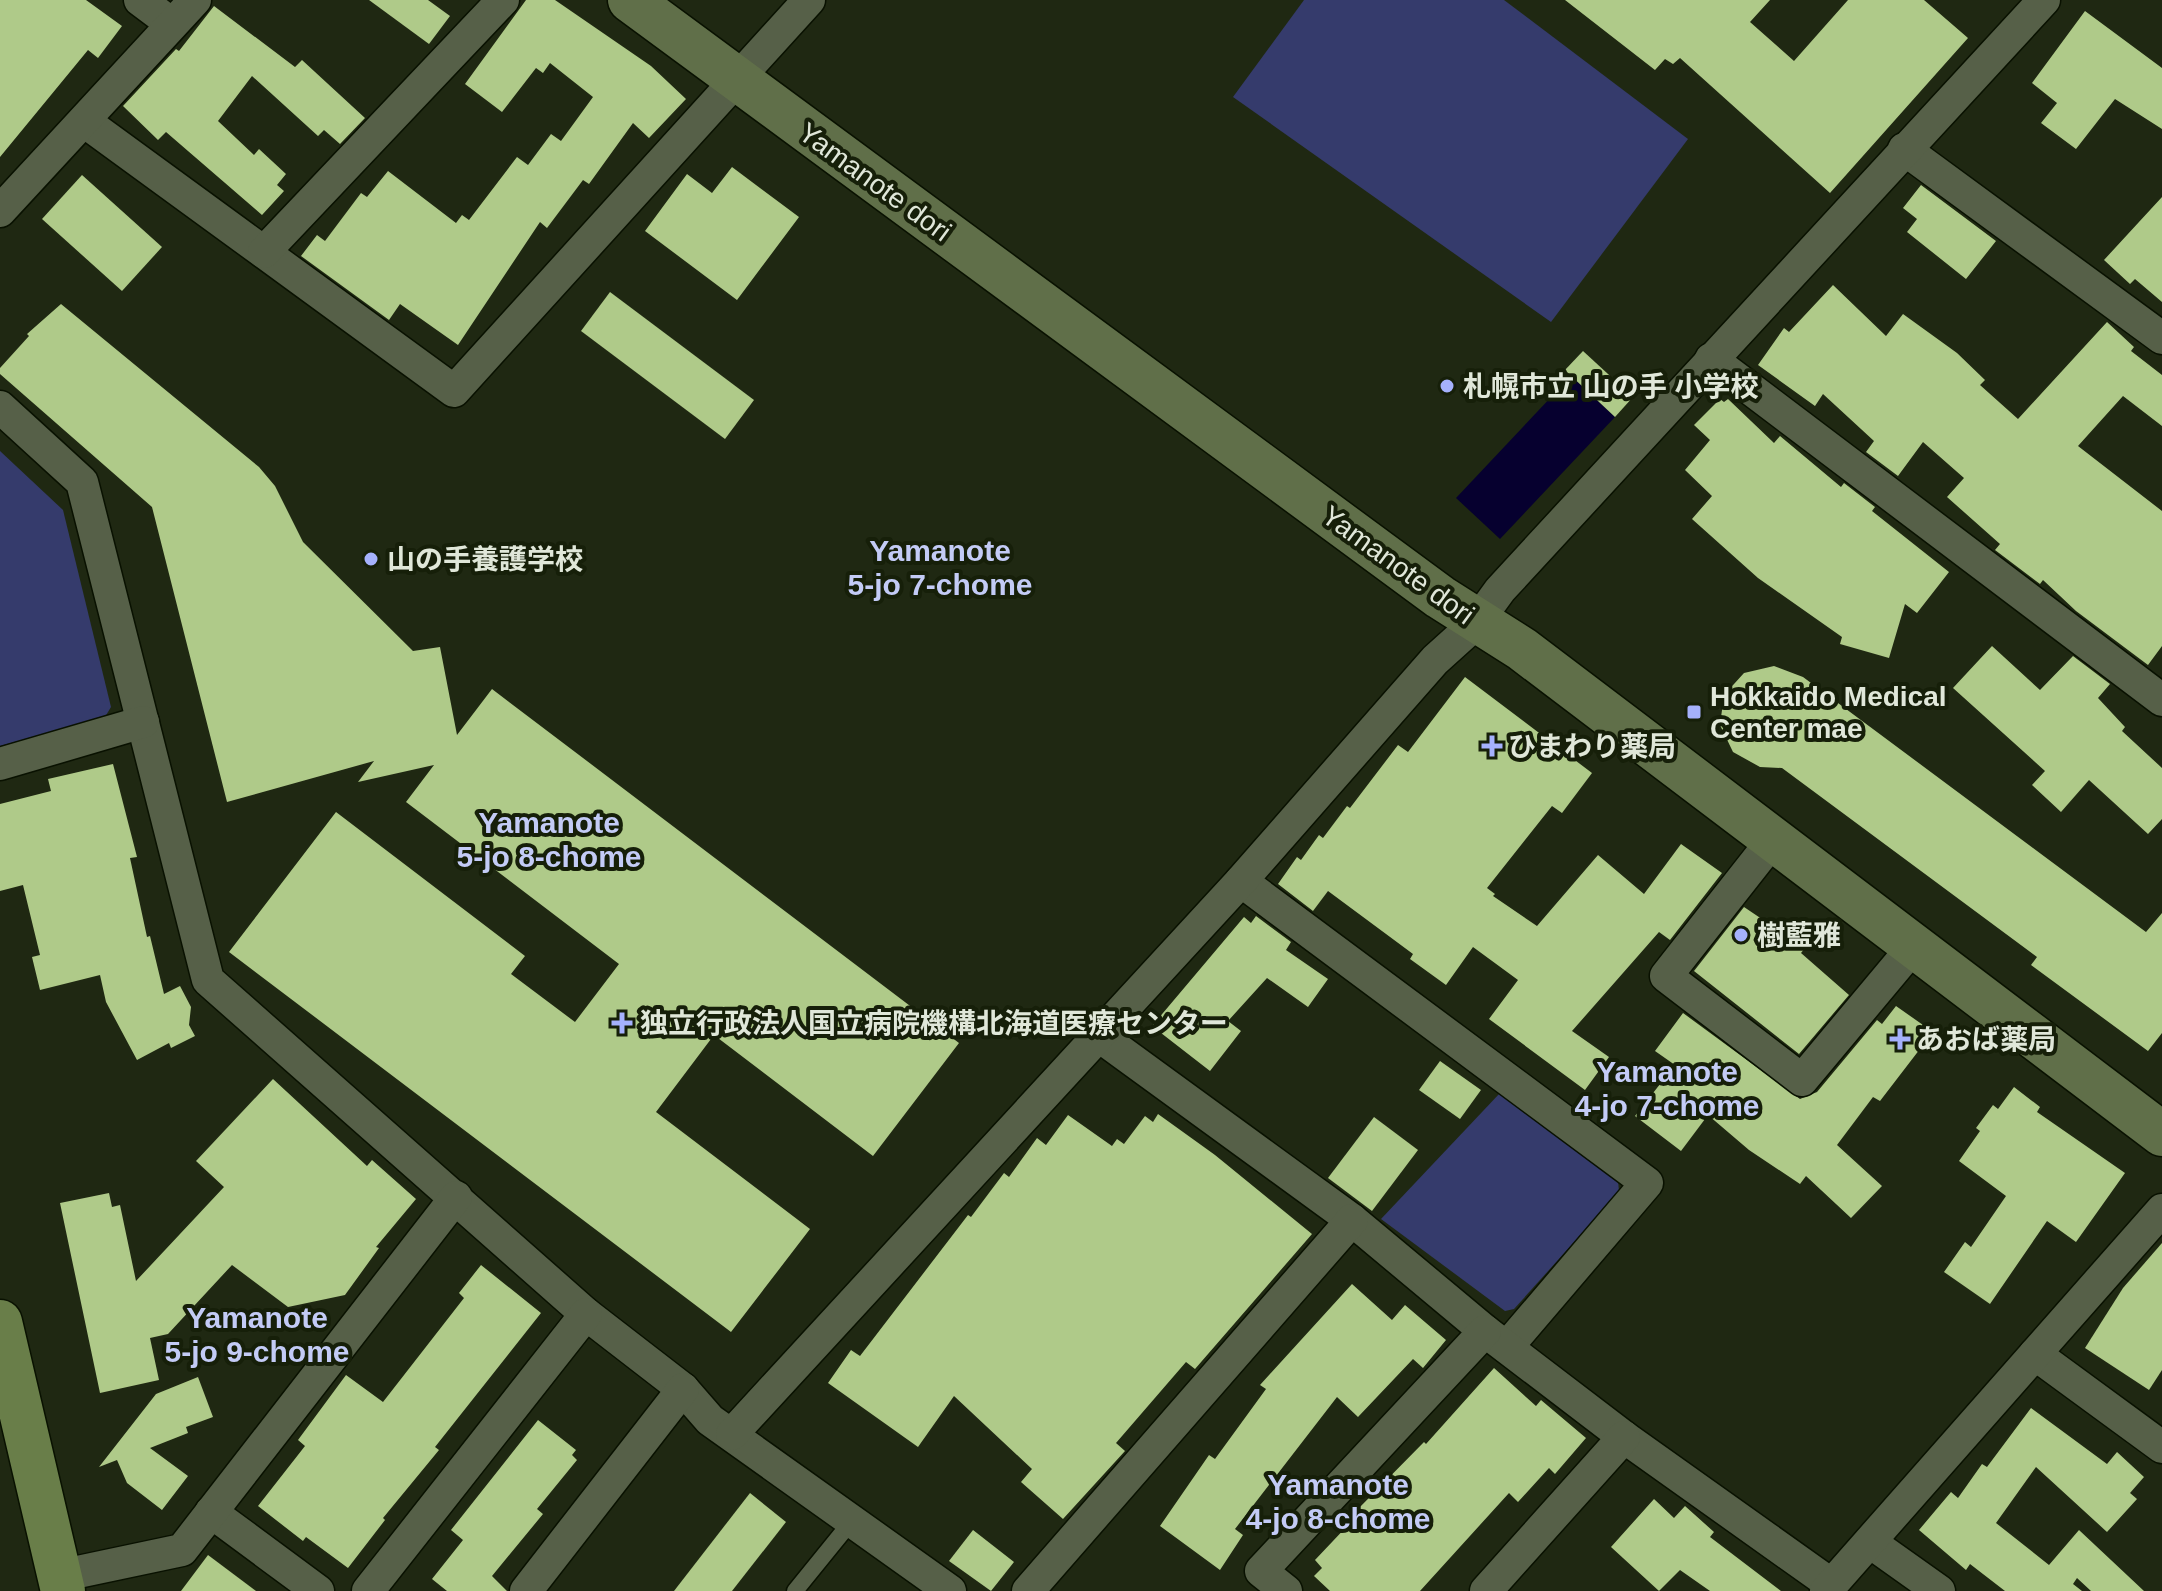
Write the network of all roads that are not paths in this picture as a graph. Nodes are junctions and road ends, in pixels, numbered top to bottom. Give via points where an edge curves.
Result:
1 (140, 0) edge
2 (195, 0) edge
3 (503, 0) edge
4 (630, 0) edge
5 (809, 0) edge
6 (2044, 0) edge
7 (172, 24) junction
8 (737, 80) junction
9 (84, 121) junction
10 (1904, 149) junction
11 (4, 198) edge
12 (264, 252) junction
13 (2162, 338) edge
14 (1711, 359) junction
15 (0, 407) edge
16 (1476, 623) junction
17 (2162, 700) edge
18 (143, 722) junction
19 (0, 764) edge
20 (1773, 840) junction
21 (1241, 881) junction
22 (1914, 946) junction
23 (1098, 1035) junction
24 (2162, 1134) edge
25 (456, 1197) junction
26 (2162, 1210) edge
27 (1352, 1220) junction
28 (586, 1314) junction
29 (0, 1322) edge
30 (1496, 1339) junction
31 (2035, 1354) junction
32 (683, 1389) junction
33 (732, 1434) junction
34 (1624, 1437) junction
35 (2162, 1447) edge
36 (211, 1512) junction
37 (851, 1522) junction
38 (1870, 1542) junction
39 (61, 1584) edge
40 (1829, 1588) edge
41 (318, 1591) edge
42 (368, 1591) edge
43 (526, 1591) edge
44 (795, 1591) edge
45 (950, 1591) edge
46 (1028, 1591) edge
47 (1286, 1591) edge
48 (1486, 1591) edge
49 (1939, 1591) edge

1 - 7 street
2 - 7 street
3 - 12 street
4 - 8 main road, Yamanote dori
5 - 8 street
6 - 10 street
7 - 9 street
8 - 12 street via 454,391
8 - 16 main road, Yamanote dori
9 - 11 street
9 - 12 street
10 - 13 street
10 - 14 street
14 - 16 street via 1500,590
14 - 17 street
15 - 18 street via 82,482
16 - 20 main road, Yamanote dori via 1522,649
16 - 21 street via 1435,660
18 - 19 street
18 - 25 street via 208,980
20 - 22 main road, Yamanote dori
20 - 22 street via 1666,976 1802,1080
21 - 23 street
21 - 30 street via 1647,1183
22 - 24 main road, Yamanote dori
23 - 27 street
23 - 33 street
25 - 28 street
25 - 36 street
26 - 31 street
27 - 30 street
27 - 46 street
28 - 32 street
28 - 42 street
29 - 39 main road
30 - 34 street
30 - 47 street via 1261,1571
31 - 35 street
31 - 38 street
32 - 33 street via 710,1420
32 - 43 street
33 - 37 street
34 - 40 street
34 - 48 street
36 - 39 street via 182,1550
36 - 41 street
37 - 44 lane
37 - 45 street
38 - 40 street
38 - 49 street

